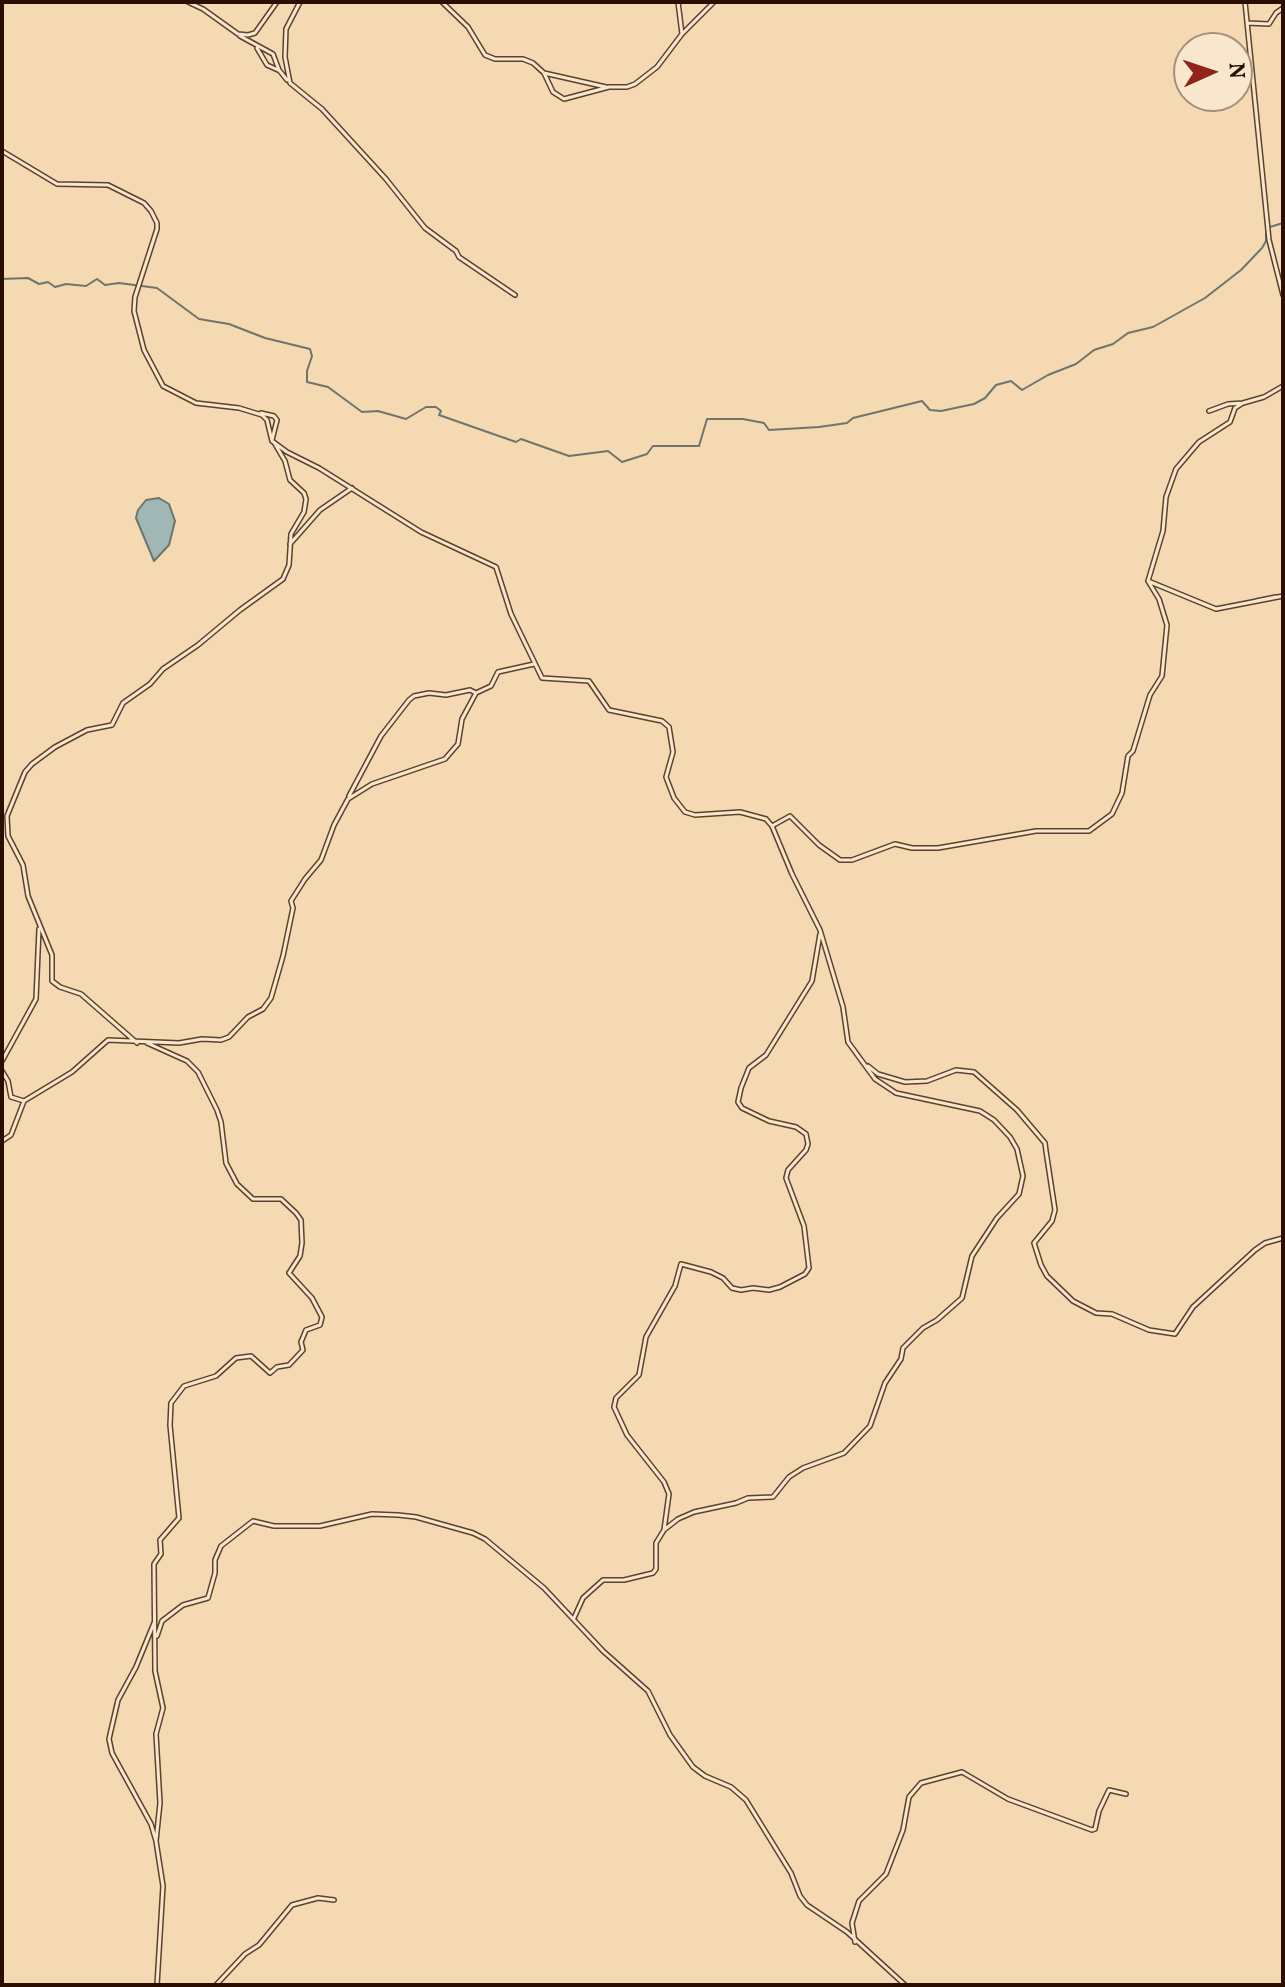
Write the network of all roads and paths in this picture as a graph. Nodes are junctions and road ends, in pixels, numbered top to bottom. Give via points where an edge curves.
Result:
1 (188, 2) edge
2 (277, 2) edge
3 (300, 2) edge
4 (442, 2) edge
5 (678, 2) edge
6 (714, 2) edge
7 (1245, 2) edge
8 (1283, 8) edge
9 (1247, 23) junction
10 (238, 34) junction
11 (682, 34) junction
12 (257, 48) junction
13 (279, 70) junction
14 (544, 73) junction
15 (290, 83) junction
16 (609, 87) junction
17 (2, 151) edge
18 (515, 295) dead end
19 (1283, 295) edge
20 (1283, 386) edge
21 (1243, 403) junction
22 (1209, 411) dead end
23 (257, 413) junction
24 (272, 441) junction
25 (352, 488) junction
26 (289, 545) junction
27 (1148, 581) junction
28 (1283, 596) edge
29 (534, 664) junction
30 (476, 693) junction
31 (348, 799) junction
32 (772, 826) junction
33 (37, 917) junction
34 (820, 930) junction
35 (137, 1043) junction
36 (147, 1043) junction
37 (2, 1061) edge
38 (865, 1064) junction
39 (2, 1071) edge
40 (8, 1081) junction
41 (2, 1084) edge
42 (24, 1101) junction
43 (2, 1141) edge
44 (1283, 1238) edge
45 (664, 1530) junction
46 (574, 1618) junction
47 (156, 1620) junction
48 (155, 1642) junction
49 (1126, 1794) dead end
50 (156, 1841) junction
51 (334, 1900) dead end
52 (855, 1942) junction
53 (157, 1985) edge
54 (216, 1985) edge
55 (905, 1985) edge

1 - 10 street
2 - 10 street via 255,33
3 - 15 street via 286,29
4 - 14 street via 463,21 485,55 526,60
5 - 11 street
6 - 11 street
7 - 9 street
8 - 9 street via 1269,24
9 - 19 street via 1269,240
10 - 12 street
11 - 16 street via 643,79 627,87
12 - 13 street via 267,65
12 - 13 street via 273,54
13 - 15 street
14 - 16 street
14 - 16 street via 560,98
15 - 18 street via 322,109 425,228
17 - 23 street via 57,184 108,185 144,203 157,226 134,303 149,360 163,386 196,403
20 - 21 street
21 - 22 street
21 - 27 street via 1230,422 1199,442 1176,469
23 - 24 street via 266,418
23 - 24 street via 277,420
24 - 25 street
24 - 26 street via 290,480 306,499
25 - 26 street via 320,510
25 - 29 street via 421,532 496,567
26 - 33 street via 287,572 276,586 163,669 123,703 112,725 72,737 25,772 7,816 8,836 23,865
27 - 28 street via 1213,609
27 - 32 street via 1167,625 1162,676 1128,756 1116,808 1095,828 1028,832 938,848 895,844 846,861 833,856 790,816
29 - 30 street via 498,672 491,686
29 - 32 street via 543,679 592,683 609,710 668,725 673,752 666,777 685,812 740,812 766,819
30 - 31 street via 462,719 458,744 445,759 372,784
30 - 31 street via 429,693 409,700 381,736
31 - 36 street via 321,860 291,901 283,956 266,1006 225,1040
32 - 34 street
33 - 35 street via 52,955 52,981 81,994
33 - 37 street via 36,999
34 - 38 street via 848,1042
34 - 45 street via 812,981 766,1055 749,1068 738,1102 806,1134 806,1150 786,1178 804,1226 809,1268 780,1287 741,1290 711,1272 681,1264 675,1286 646,1337 639,1375 616,1398 614,1407 627,1435 669,1494
35 - 36 street
35 - 42 street via 105,1042 72,1072
36 - 47 street via 187,1061 198,1072 221,1122 226,1163 237,1184 253,1199 281,1199 301,1220 300,1256 289,1273 322,1317 320,1325 306,1330 303,1350 289,1365 270,1373 251,1356 236,1358 216,1376 184,1386 171,1403 179,1518 160,1540 161,1554 154,1564
38 - 44 street via 905,1082 927,1081 956,1070 974,1072 1017,1110 1045,1143 1055,1210 1034,1243 1041,1265 1073,1301 1096,1313 1175,1334 1193,1307 1255,1250
38 - 45 street via 875,1079 896,1093 980,1111 994,1120 1017,1149 1023,1176 1019,1194 972,1256 962,1298 903,1348 870,1426 844,1453 803,1468 773,1497 694,1512
39 - 40 street
40 - 41 street
40 - 42 street via 11,1097
42 - 43 street via 11,1135
45 - 46 street via 656,1543 653,1573 603,1580 583,1598
46 - 48 street via 485,1539 416,1517 372,1514 320,1526 253,1521 221,1546 208,1598 183,1605 162,1621
46 - 52 street via 648,1691 693,1767 746,1800 807,1905
47 - 48 street
47 - 50 street via 118,1700 109,1739
48 - 50 street via 163,1708 156,1734
49 - 52 street via 1109,1790 1092,1830 1008,1799 962,1772 921,1783 909,1797 886,1874 859,1901 852,1923
50 - 53 street via 163,1886
51 - 54 street via 292,1905
52 - 55 street

